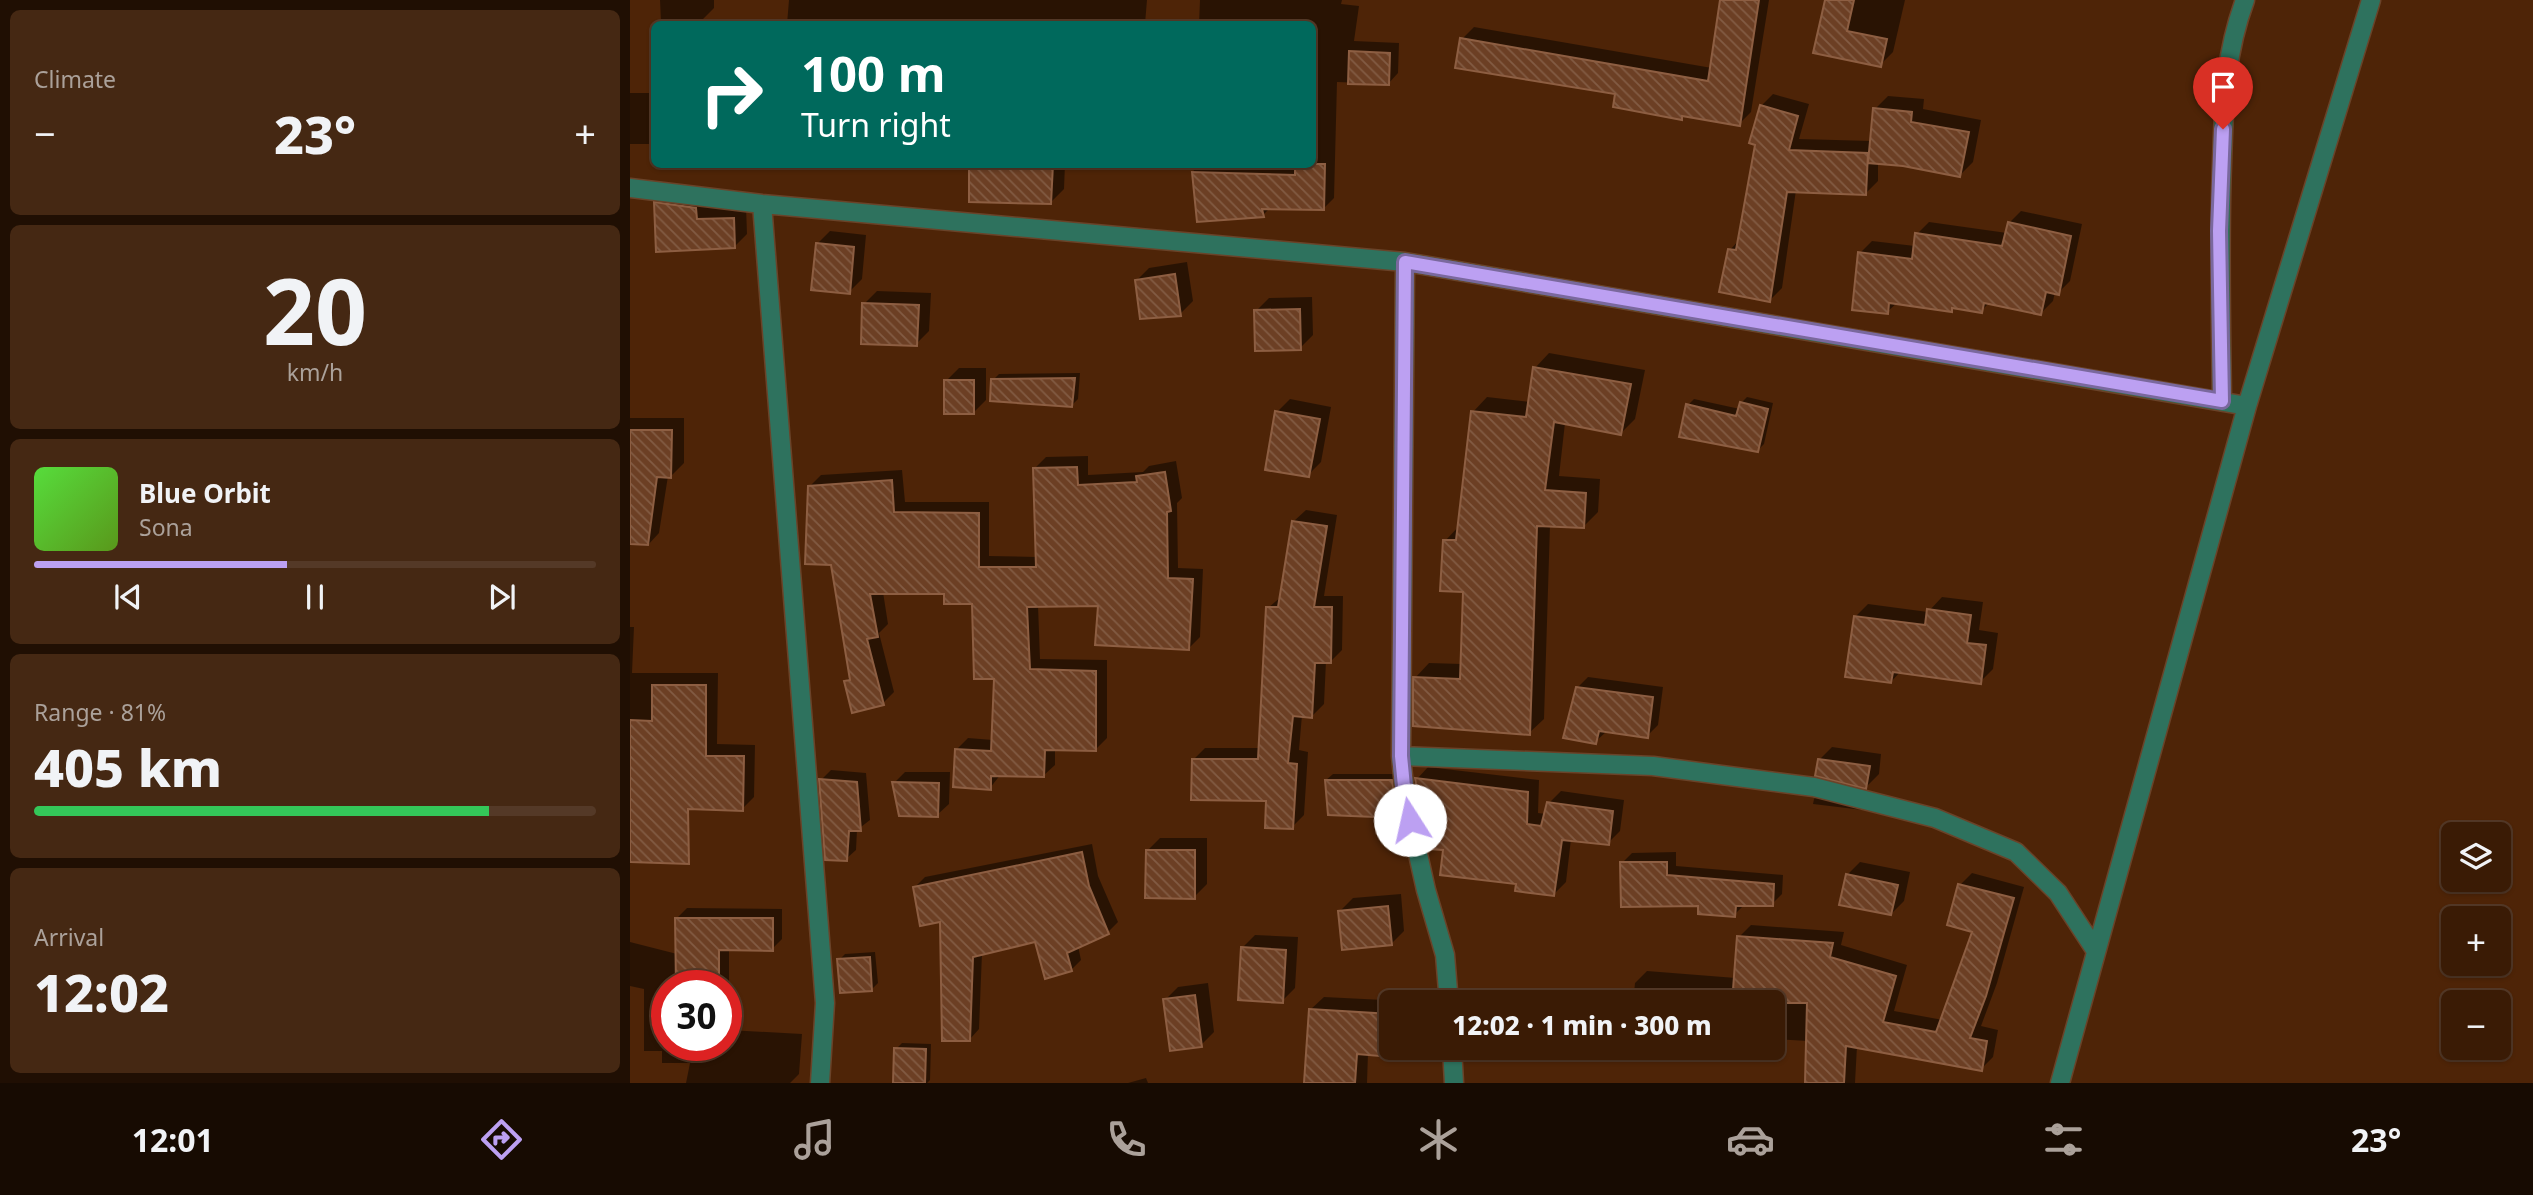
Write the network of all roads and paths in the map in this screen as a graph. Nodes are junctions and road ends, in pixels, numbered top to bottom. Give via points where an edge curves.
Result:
1 (2245, 0) edge
2 (2371, 0) edge
3 (630, 188) edge
4 (762, 204) junction
5 (1405, 262) junction
6 (2222, 401) junction
7 (2246, 406) junction
8 (1401, 756) junction
9 (2096, 951) junction
10 (1448, 990) edge
11 (1453, 1060) edge
12 (820, 1083) edge
13 (1454, 1083) edge
14 (2060, 1083) edge

1 - 6 street via 2225,78 2219,231
2 - 7 street
3 - 4 street
4 - 5 street
4 - 12 street via 825,1003
5 - 6 street
5 - 8 street
6 - 7 street
7 - 9 street
8 - 9 street via 1653,766 1814,787 1935,818 2016,852 2059,893
8 - 10 street via 1405,796 1445,955
9 - 14 street
11 - 13 street

